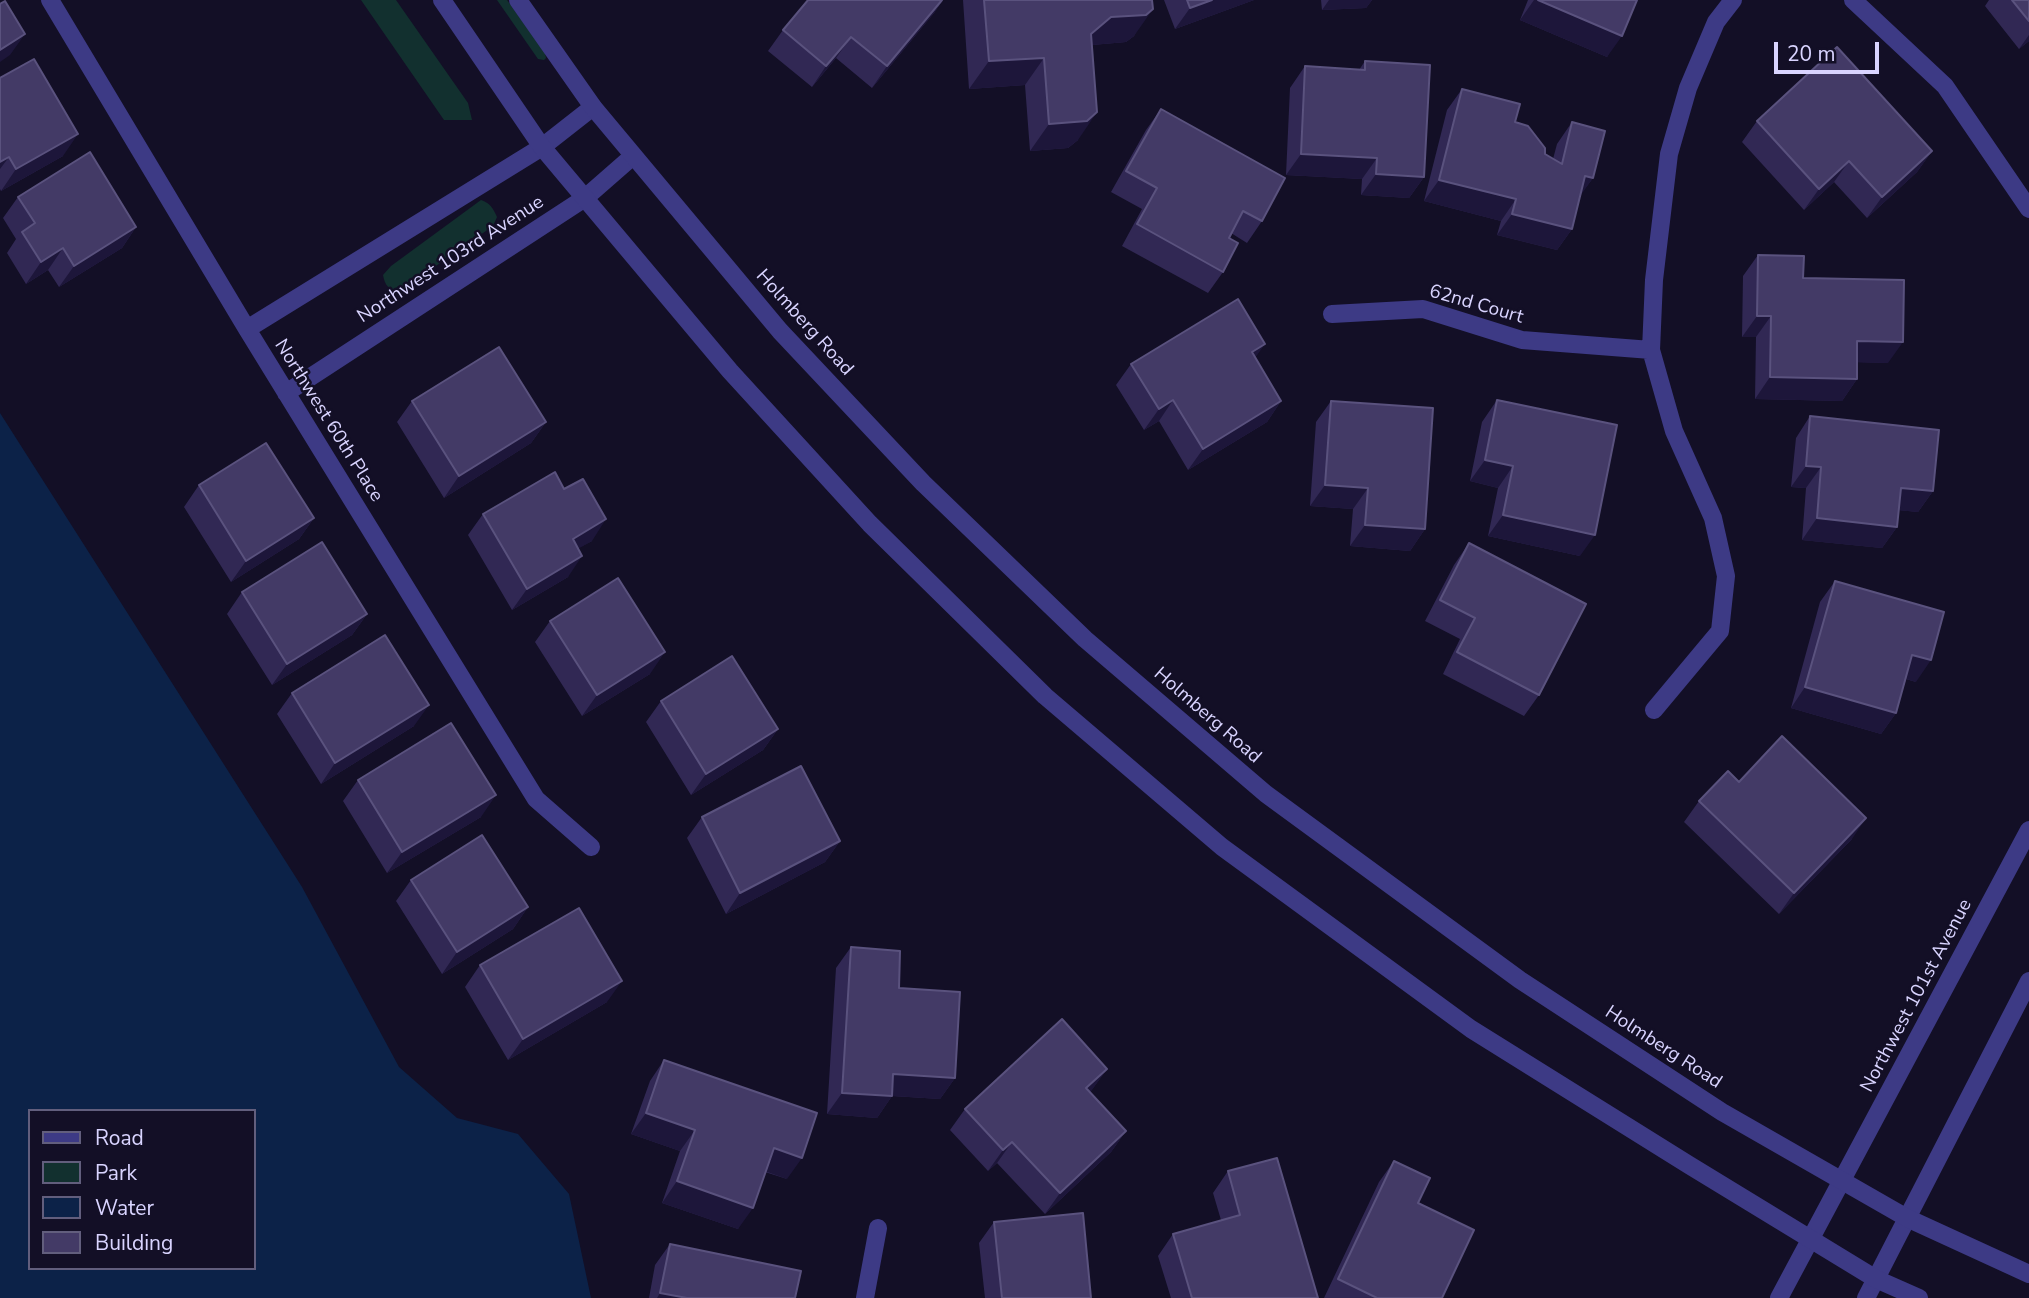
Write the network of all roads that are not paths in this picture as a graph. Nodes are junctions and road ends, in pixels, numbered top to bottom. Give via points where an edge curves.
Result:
1 (50, 0) edge
2 (442, 0) edge
3 (518, 0) edge
4 (1733, 0) edge
5 (1853, 0) edge
6 (593, 107) junction
7 (542, 148) junction
8 (634, 156) junction
9 (585, 198) junction
10 (2029, 209) edge
11 (1332, 314) dead end
12 (247, 329) junction
13 (1651, 350) junction
14 (286, 393) junction
15 (1654, 710) dead end
16 (2029, 831) edge
17 (591, 848) dead end
18 (2029, 981) edge
19 (1842, 1181) junction
20 (1907, 1218) junction
21 (878, 1228) dead end
22 (1810, 1239) junction
23 (2029, 1274) edge
24 (1876, 1279) junction
25 (865, 1298) edge
26 (1779, 1298) edge
27 (1866, 1298) edge
28 (1919, 1298) edge

1 - 12 street, Northwest 60th Place
2 - 7 street
3 - 6 street, Holmberg Road
4 - 13 street via 1716,22 1688,88 1670,154 1654,280
5 - 10 street via 1945,86
6 - 7 street
6 - 8 street, Holmberg Road
7 - 9 street
7 - 12 street
8 - 9 street, Northwest 103rd Avenue
8 - 19 street, Holmberg Road via 780,331 923,483 1085,639 1266,794 1520,980 1722,1112
9 - 14 street, Northwest 103rd Avenue
9 - 22 street via 730,371 870,524 1076,723 1222,847 1471,1029
11 - 13 street, 62nd Court via 1423,309 1522,340
12 - 14 street, Northwest 60th Place
13 - 15 street via 1674,431 1713,518 1726,576 1720,631
14 - 17 street, Northwest 60th Place via 536,799
16 - 19 street, Northwest 101st Avenue
18 - 20 street
19 - 20 street, Holmberg Road
19 - 22 street
20 - 23 street, Holmberg Road
20 - 24 street
21 - 25 street
22 - 24 street
22 - 26 street
24 - 27 street
24 - 28 street

